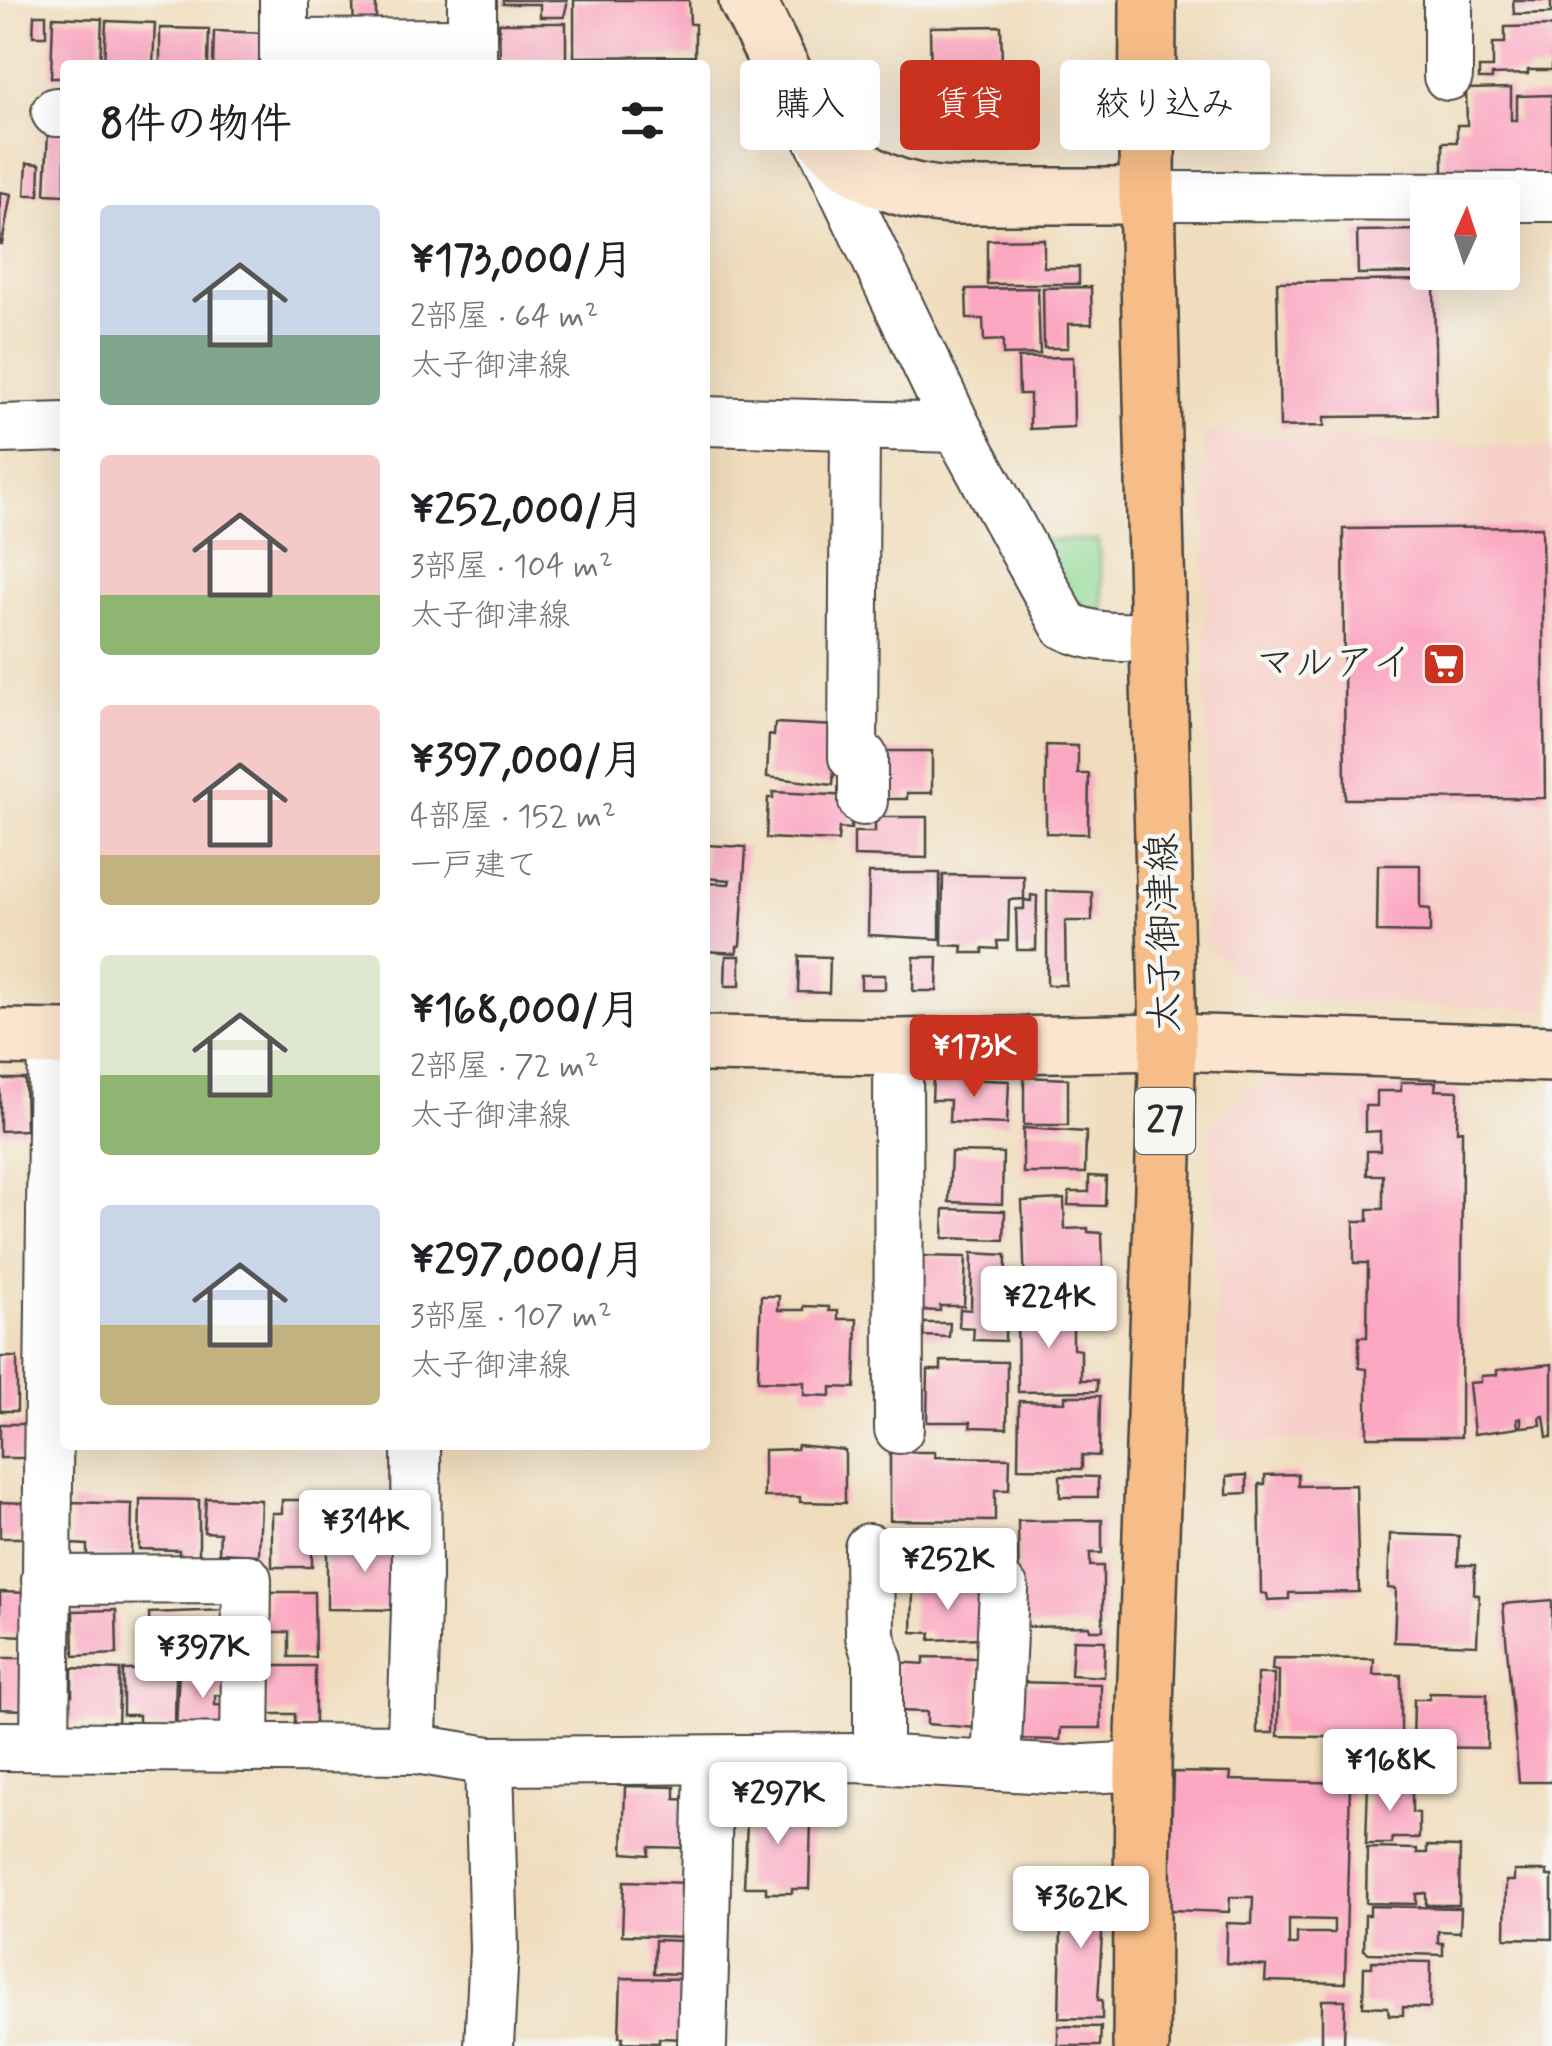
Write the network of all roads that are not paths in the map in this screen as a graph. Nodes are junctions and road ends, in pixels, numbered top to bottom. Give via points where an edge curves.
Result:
1 (747, 0) edge
2 (1148, 0) edge
3 (1448, 0) edge
4 (284, 36) edge
5 (472, 36) edge
6 (778, 60) edge
7 (1448, 76) dead end
8 (824, 150) edge
9 (837, 150) edge
10 (1147, 196) junction
11 (1552, 197) edge
12 (710, 420) edge
13 (855, 425) junction
14 (60, 427) edge
15 (957, 428) junction
16 (0, 429) edge
17 (1157, 637) junction
18 (862, 800) dead end
19 (39, 1037) edge
20 (1168, 1042) junction
21 (710, 1044) edge
22 (898, 1047) junction
23 (1552, 1054) edge
24 (900, 1429) dead end
25 (416, 1450) edge
26 (869, 1548) dead end
27 (46, 1580) junction
28 (1004, 1589) dead end
29 (22, 1746) edge
30 (245, 1748) junction
31 (416, 1749) junction
32 (878, 1759) junction
33 (489, 1760) junction
34 (709, 1760) junction
35 (996, 1766) junction
36 (1143, 1766) junction
37 (490, 2046) edge
38 (702, 2046) edge
39 (1140, 2046) edge

1 - 6 street
2 - 10 main road, 太子御津線 / 27
3 - 7 street
4 - 5 street
8 - 15 street
9 - 10 street via 886,185 923,195
10 - 11 street
10 - 17 main road, 太子御津線 / 27
12 - 13 street
13 - 15 street
13 - 18 street via 836,644 852,757 863,756
14 - 16 street
15 - 17 street via 1065,625 1099,637
17 - 20 main road, 太子御津線 / 27
19 - 27 street
20 - 22 street
20 - 23 street
20 - 36 main road, 太子御津線 / 27
21 - 22 street
22 - 24 street
25 - 31 street
26 - 32 street
27 - 29 street
27 - 30 street via 247,1579
28 - 35 street
29 - 30 street
30 - 31 street
31 - 33 street
32 - 34 street
32 - 35 street
33 - 34 street
33 - 37 street
34 - 38 street
35 - 36 street
36 - 39 main road, 太子御津線 / 27

